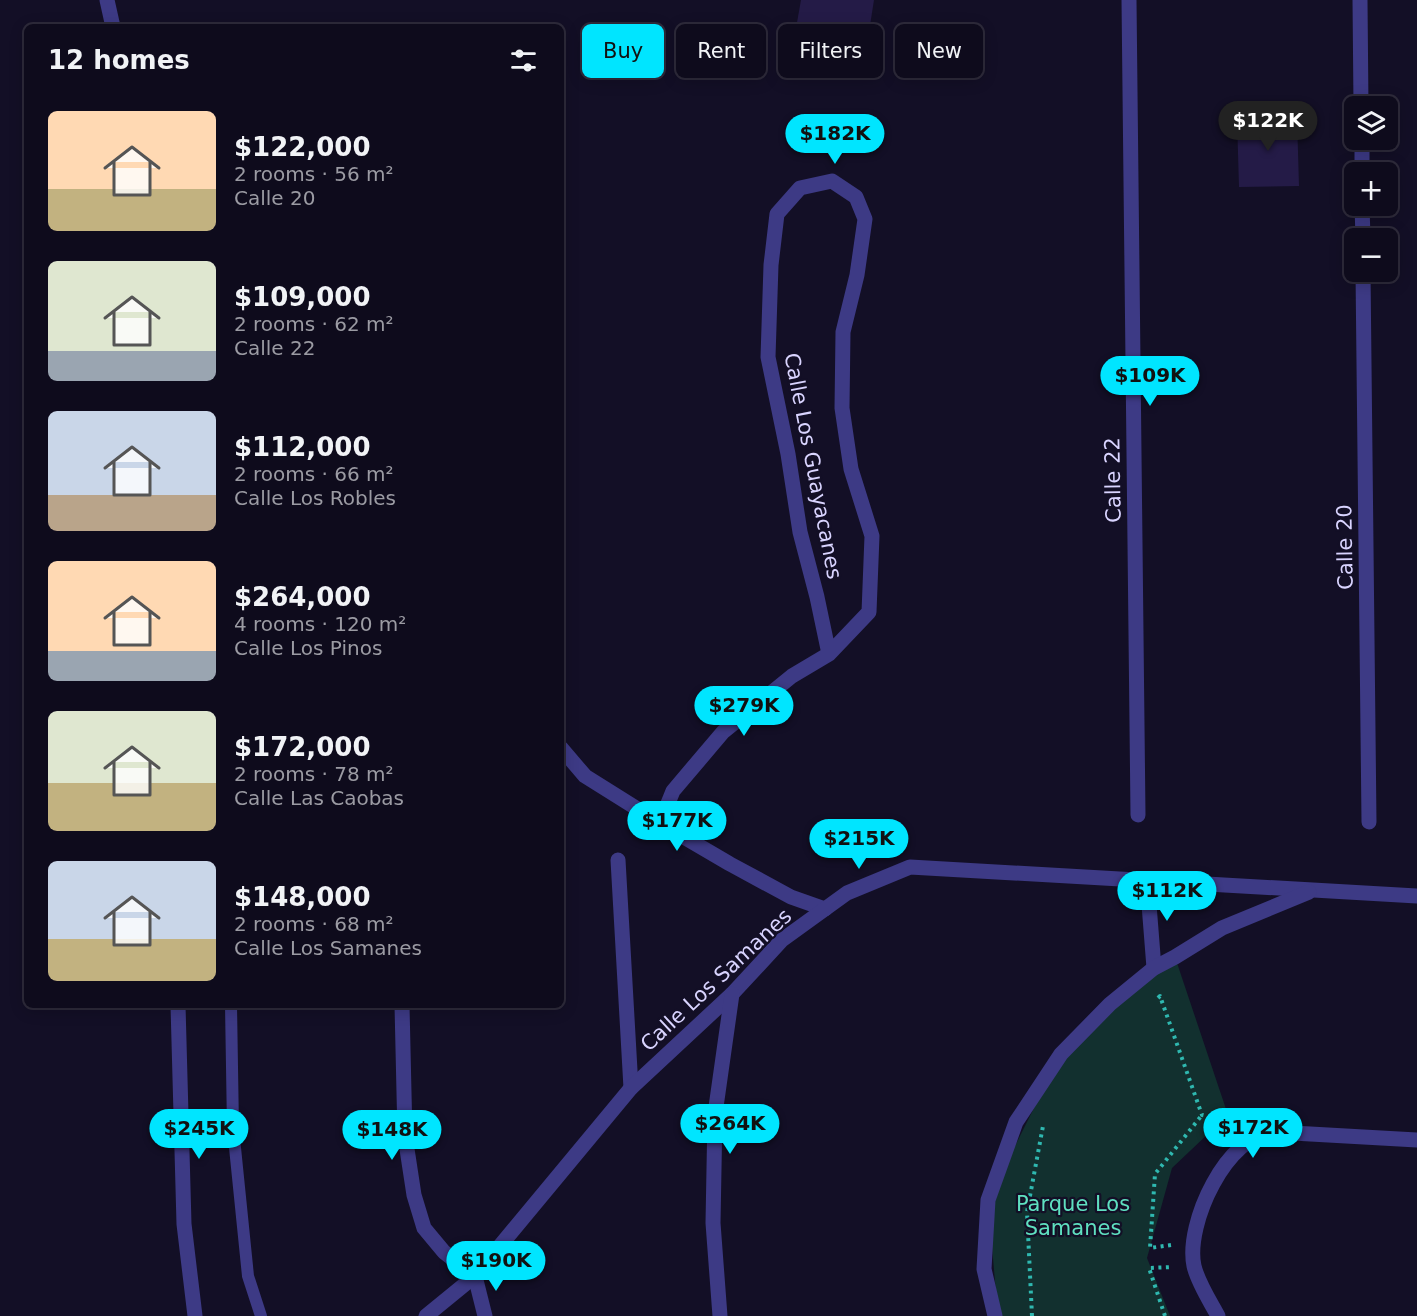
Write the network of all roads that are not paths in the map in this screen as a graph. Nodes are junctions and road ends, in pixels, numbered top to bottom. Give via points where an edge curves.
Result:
1 (107, 0) edge
2 (1129, 0) edge
3 (1360, 0) edge
4 (112, 24) edge
5 (1361, 96) edge
6 (1363, 282) edge
7 (829, 654) junction
8 (564, 752) edge
9 (1138, 815) dead end
10 (1369, 822) dead end
11 (660, 823) junction
12 (618, 860) dead end
13 (1147, 879) junction
14 (1315, 890) junction
15 (1417, 896) edge
16 (825, 909) junction
17 (1154, 968) junction
18 (732, 994) junction
19 (178, 1008) edge
20 (231, 1008) edge
21 (402, 1008) edge
22 (631, 1088) junction
23 (233, 1128) junction
24 (182, 1132) junction
25 (1417, 1140) edge
26 (475, 1276) junction
27 (195, 1316) edge
28 (261, 1316) edge
29 (426, 1316) edge
30 (485, 1316) edge
31 (720, 1316) edge
32 (995, 1316) edge
33 (1218, 1316) edge

1 - 4 street
2 - 9 street, Calle 22
3 - 5 street
6 - 10 street, Calle 20
7 - 7 street, Calle Los Guayacanes via 869,612 872,536 851,469 842,408 843,332 865,219 856,197 832,181 800,188 777,214 768,357 800,532
7 - 11 street, Calle Los Guayacanes via 792,676 723,732 674,791
8 - 11 street via 585,776
11 - 16 street via 781,891
12 - 22 street
13 - 14 street, Calle Los Samanes
13 - 16 street, Calle Los Samanes via 910,867 847,893
13 - 17 street
14 - 15 street, Calle Los Samanes
14 - 17 street via 1222,927
16 - 18 street, Calle Los Samanes via 782,940
17 - 32 street via 1110,1004 1061,1054 1016,1122 988,1200 984,1269
18 - 22 street, Calle Los Samanes
18 - 31 street via 715,1114 712,1223
19 - 24 street
20 - 23 lane
21 - 26 street via 405,1136 414,1196 424,1228 444,1252
22 - 26 street, Calle Los Samanes
23 - 24 lane
23 - 28 lane via 248,1276
24 - 27 street via 184,1224
25 - 33 street via 1275,1132 1254,1136 1234,1154 1214,1183 1196,1221 1194,1266
26 - 29 street, Calle Los Samanes
26 - 30 street

